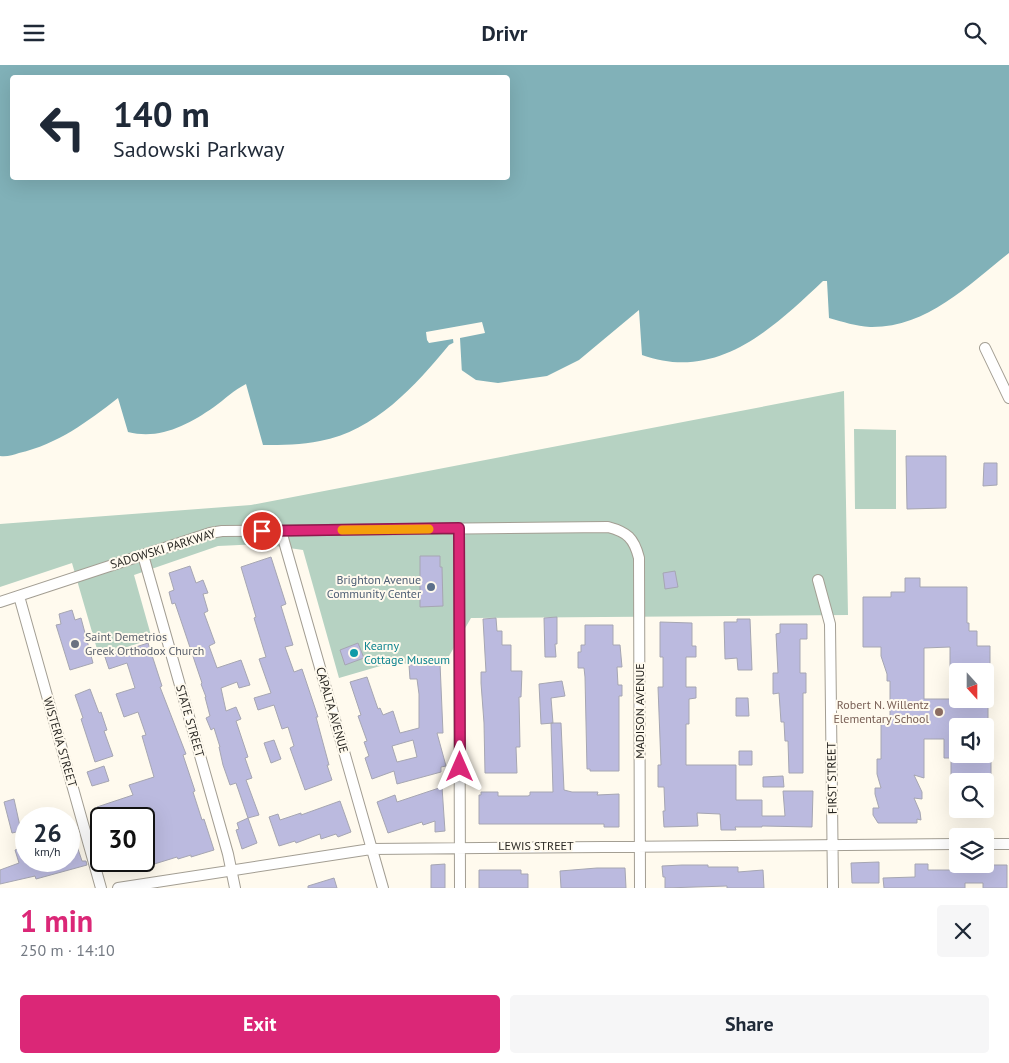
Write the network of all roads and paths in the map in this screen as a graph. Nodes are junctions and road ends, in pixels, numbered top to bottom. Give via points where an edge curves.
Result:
1 (985, 348) dead end
2 (1009, 397) edge
3 (459, 528) junction
4 (282, 531) junction
5 (630, 536) joint
6 (143, 555) junction
7 (818, 580) dead end
8 (19, 596) junction
9 (0, 602) edge
10 (949, 844) edge
11 (994, 844) edge
12 (1009, 844) edge
13 (833, 845) junction
14 (640, 846) junction
15 (460, 847) junction
16 (371, 849) junction
17 (230, 870) junction
18 (101, 888) edge
19 (118, 888) edge
20 (235, 888) edge
21 (383, 888) edge
22 (460, 888) edge
23 (640, 888) edge
24 (833, 888) edge

1 - 2 street
3 - 4 street, SADOWSKI PARKWAY
3 - 5 street, SADOWSKI PARKWAY via 608,527
3 - 15 street
4 - 6 street, SADOWSKI PARKWAY via 210,533
4 - 16 street, CAPALTA AVENUE
5 - 14 street, MADISON AVENUE via 640,557
6 - 8 street, SADOWSKI PARKWAY
6 - 17 street, STATE STREET via 228,853
7 - 13 street, FIRST STREET via 830,624
8 - 9 street, SADOWSKI PARKWAY
8 - 18 street, WISTERIA STREET
10 - 13 street, LEWIS STREET
11 - 12 street
13 - 14 street, LEWIS STREET
13 - 24 street, FIRST STREET
14 - 15 street, LEWIS STREET
14 - 23 street, MADISON AVENUE
15 - 16 street, LEWIS STREET
15 - 22 street
16 - 17 street, LEWIS STREET
16 - 21 street, CAPALTA AVENUE
17 - 19 street, LEWIS STREET
17 - 20 street, STATE STREET

